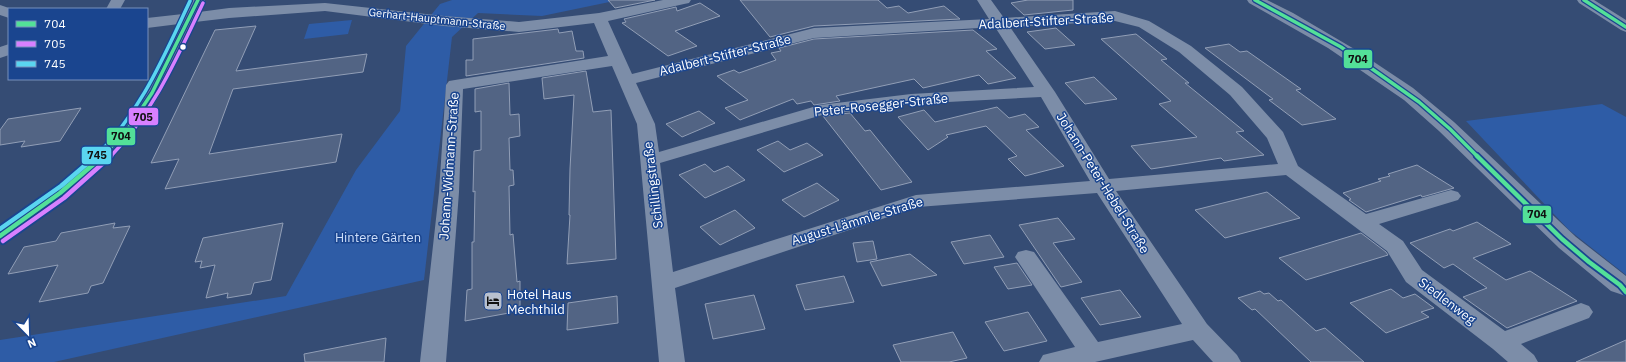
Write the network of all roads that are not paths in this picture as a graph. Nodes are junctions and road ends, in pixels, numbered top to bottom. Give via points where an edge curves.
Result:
1 (198, 0) edge
2 (684, 0) edge
3 (984, 0) edge
4 (1255, 0) edge
5 (1584, 0) edge
6 (189, 18) junction
7 (599, 18) junction
8 (148, 23) edge
9 (999, 24) junction
10 (1626, 27) edge
11 (616, 60) junction
12 (627, 80) junction
13 (1046, 92) junction
14 (651, 160) junction
15 (1290, 169) junction
16 (1103, 186) junction
17 (1451, 196) dead end
18 (1363, 222) junction
19 (0, 236) edge
20 (1026, 257) dead end
21 (664, 283) junction
22 (1624, 288) edge
23 (1581, 312) dead end
24 (1198, 330) junction
25 (1502, 342) junction
26 (1092, 353) junction
27 (433, 362) edge
28 (672, 362) edge
29 (1052, 362) edge
30 (1228, 362) edge
31 (1525, 362) edge

1 - 6 street
2 - 7 street, Gerhart-Hauptmann-Straße
3 - 9 street, Johann-Peter-Hebel-Straße
4 - 22 main road via 1341,47 1419,102 1562,239
5 - 10 street
6 - 7 street, Gerhart-Hauptmann-Straße via 325,7 519,27
6 - 8 street, Gerhart-Hauptmann-Straße
6 - 19 street via 144,106 120,138 101,159 71,184
7 - 11 street, Schillingstraße
9 - 12 street, Adalbert-Stifter-Straße via 814,33
9 - 13 street, Johann-Peter-Hebel-Straße
9 - 15 street, Adalbert-Stifter-Straße via 1115,16 1144,24 1185,50 1236,91 1276,136
11 - 12 street, Schillingstraße
11 - 27 street, Johann-Widmann-Straße via 455,85 449,192
12 - 14 street, Schillingstraße via 646,124
13 - 14 street, Peter-Rosegger-Straße via 911,99 820,110
13 - 16 street, Johann-Peter-Hebel-Straße
14 - 21 street, Schillingstraße
15 - 16 street
15 - 18 street, Siedlenweg
16 - 21 street, August-Lämmle-Straße via 916,201
16 - 24 street, Johann-Peter-Hebel-Straße
17 - 18 street
18 - 25 street, Siedlenweg via 1396,246 1414,276
20 - 26 street
21 - 28 street, Schillingstraße
23 - 25 street
24 - 26 street
24 - 30 street, Johann-Peter-Hebel-Straße
25 - 31 street, Siedlenweg
26 - 29 street

